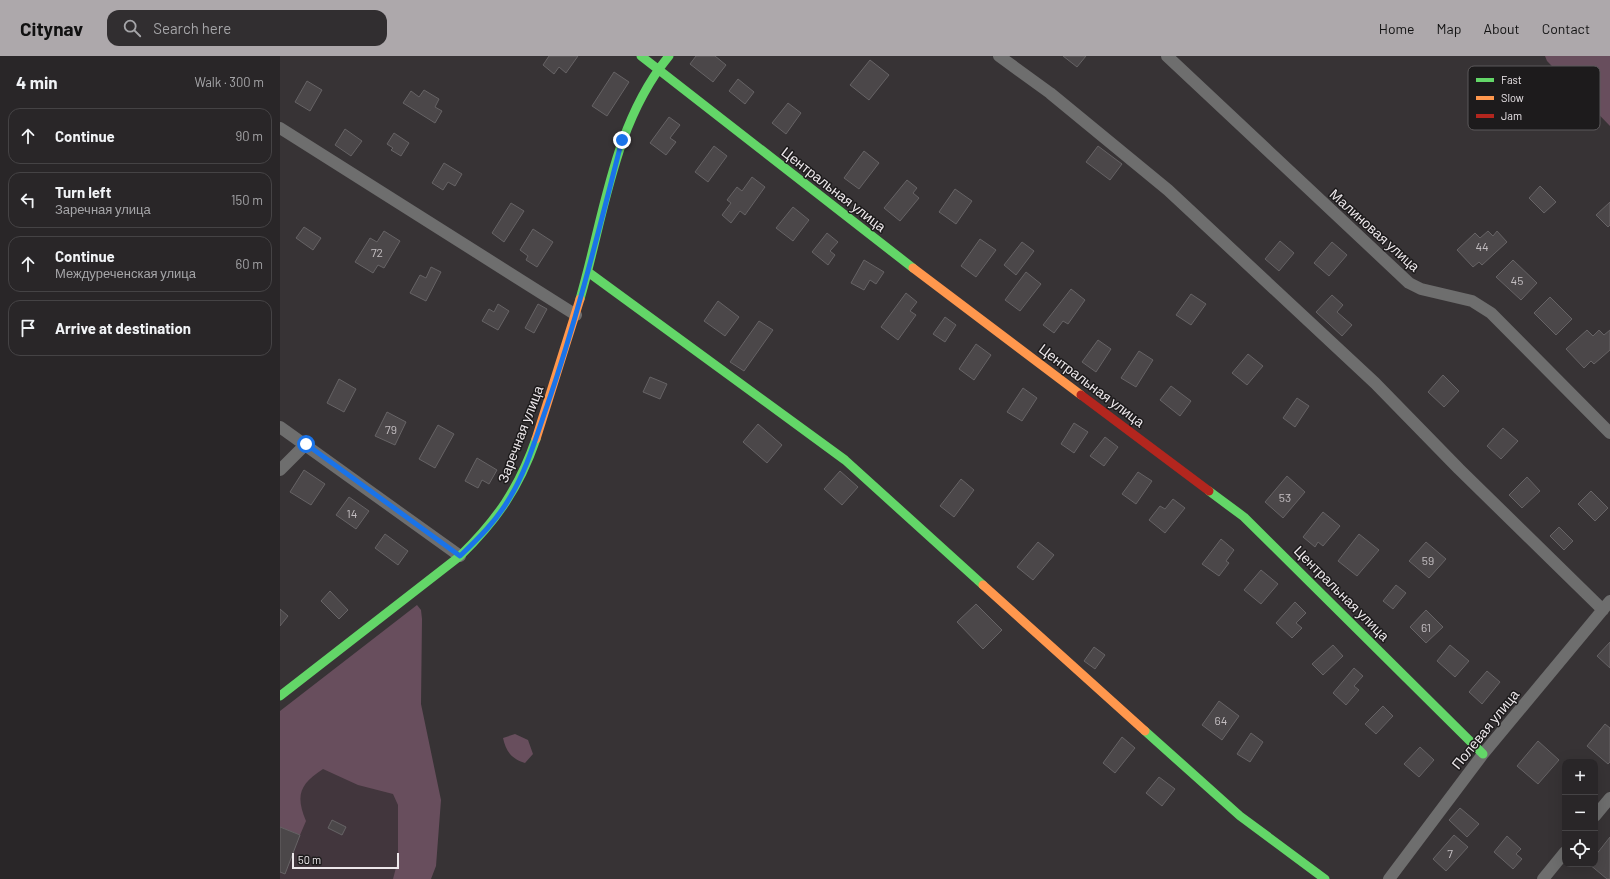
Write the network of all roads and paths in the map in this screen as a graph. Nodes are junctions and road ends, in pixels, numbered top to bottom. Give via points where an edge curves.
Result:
1 (641, 56) edge
2 (669, 56) edge
3 (1000, 56) edge
4 (1167, 56) edge
5 (658, 68) junction
6 (280, 128) edge
7 (588, 272) junction
8 (576, 315) junction
9 (280, 427) edge
10 (1610, 433) edge
11 (306, 444) junction
12 (280, 470) edge
13 (460, 556) junction
14 (1606, 606) edge
15 (280, 696) edge
16 (1483, 754) junction
17 (1610, 798) edge
18 (1598, 812) edge
19 (1562, 856) edge
20 (1325, 879) edge
21 (1389, 879) edge
22 (1543, 879) edge

1 - 5 street, Центральная улица
2 - 5 street, Заречная улица
3 - 14 street via 1050,93 1168,190 1375,383 1464,475
4 - 10 street, Малиновая улица via 1409,283 1421,289 1472,300 1490,313
5 - 7 street, Заречная улица via 642,94 622,140
5 - 16 street, Центральная улица via 863,230 1244,517
6 - 8 street
7 - 8 street, Заречная улица
7 - 20 street via 845,460 1240,816
8 - 13 street, Заречная улица via 525,470 510,499 485,532
9 - 11 street
11 - 12 street
11 - 13 street
13 - 15 street, Заречная улица
14 - 16 street, Полевая улица
16 - 21 street, Полевая улица
17 - 18 street
19 - 22 street

